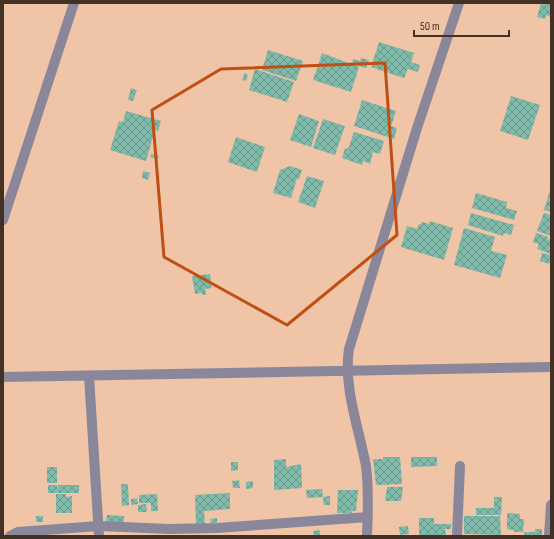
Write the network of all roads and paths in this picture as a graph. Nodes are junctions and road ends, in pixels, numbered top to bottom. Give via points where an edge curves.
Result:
1 (74, 3) edge
2 (459, 3) edge
3 (3, 220) edge
4 (551, 367) edge
5 (347, 371) junction
6 (89, 376) junction
7 (3, 377) edge
8 (460, 466) dead end
9 (551, 505) edge
10 (368, 517) junction
11 (99, 531) edge
12 (169, 532) edge
13 (10, 536) edge
14 (367, 536) edge
15 (457, 536) edge
16 (549, 536) edge

1 - 3 street
2 - 5 street via 354,331
4 - 5 street
5 - 6 street
5 - 10 street via 366,468
6 - 7 street
6 - 11 street
8 - 15 street
9 - 16 street
10 - 12 street
10 - 14 street
11 - 12 street
11 - 13 street via 18,532

